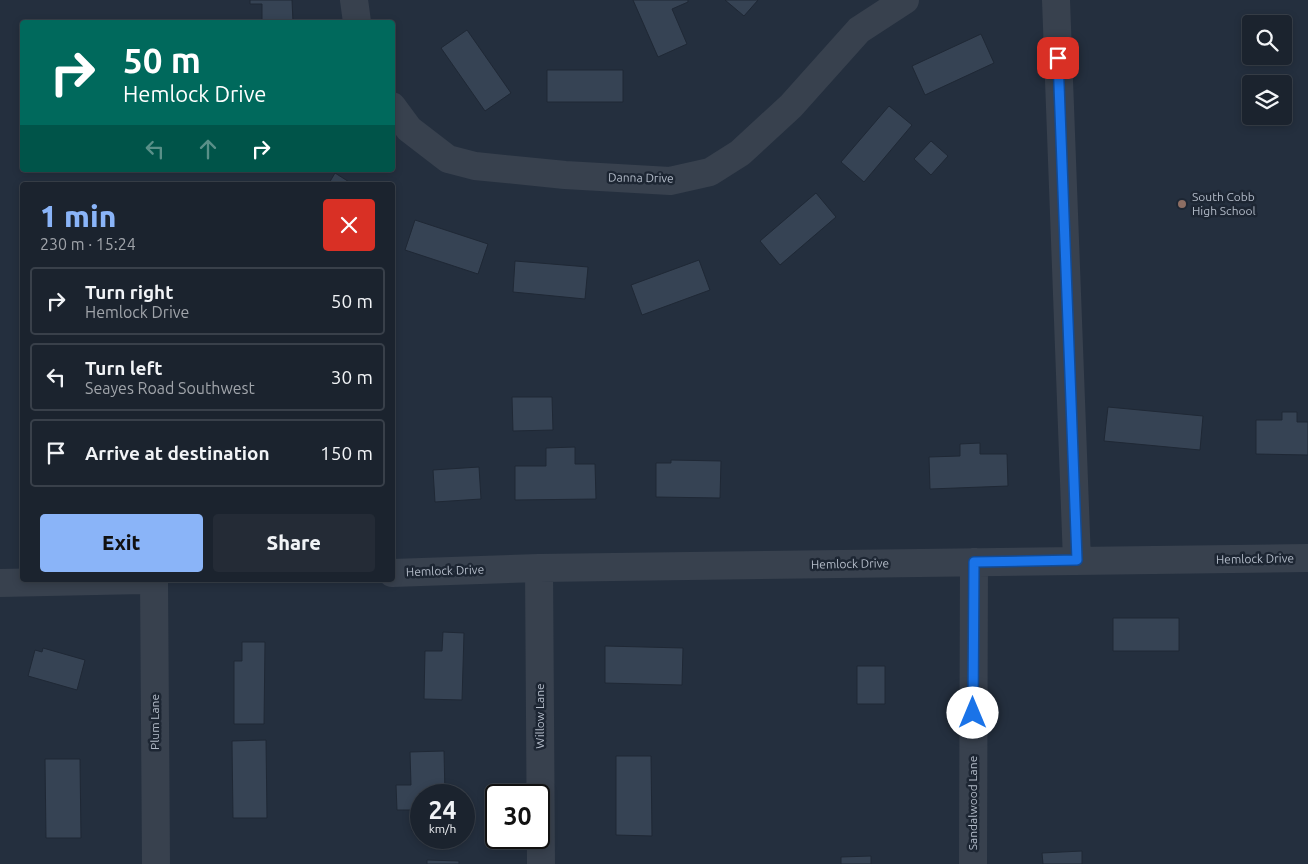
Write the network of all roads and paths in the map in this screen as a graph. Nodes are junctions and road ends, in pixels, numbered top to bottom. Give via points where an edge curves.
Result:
1 (354, 0) edge
2 (905, 0) edge
3 (1056, 0) edge
4 (357, 20) edge
5 (395, 110) edge
6 (1308, 558) edge
7 (1077, 560) junction
8 (974, 562) junction
9 (539, 568) junction
10 (395, 572) edge
11 (48, 582) edge
12 (154, 582) edge
13 (0, 583) edge
14 (156, 864) edge
15 (542, 864) edge
16 (973, 864) edge

1 - 4 street
2 - 5 street, Danna Drive via 860,30 791,106 740,153 710,172 670,181 475,166 448,159 409,129
3 - 7 street
6 - 7 street, Hemlock Drive
7 - 8 street, Hemlock Drive
8 - 9 street, Hemlock Drive
8 - 16 street, Sandalwood Lane
9 - 10 street, Hemlock Drive
9 - 15 street, Willow Lane
11 - 13 street
12 - 14 street, Plum Lane

